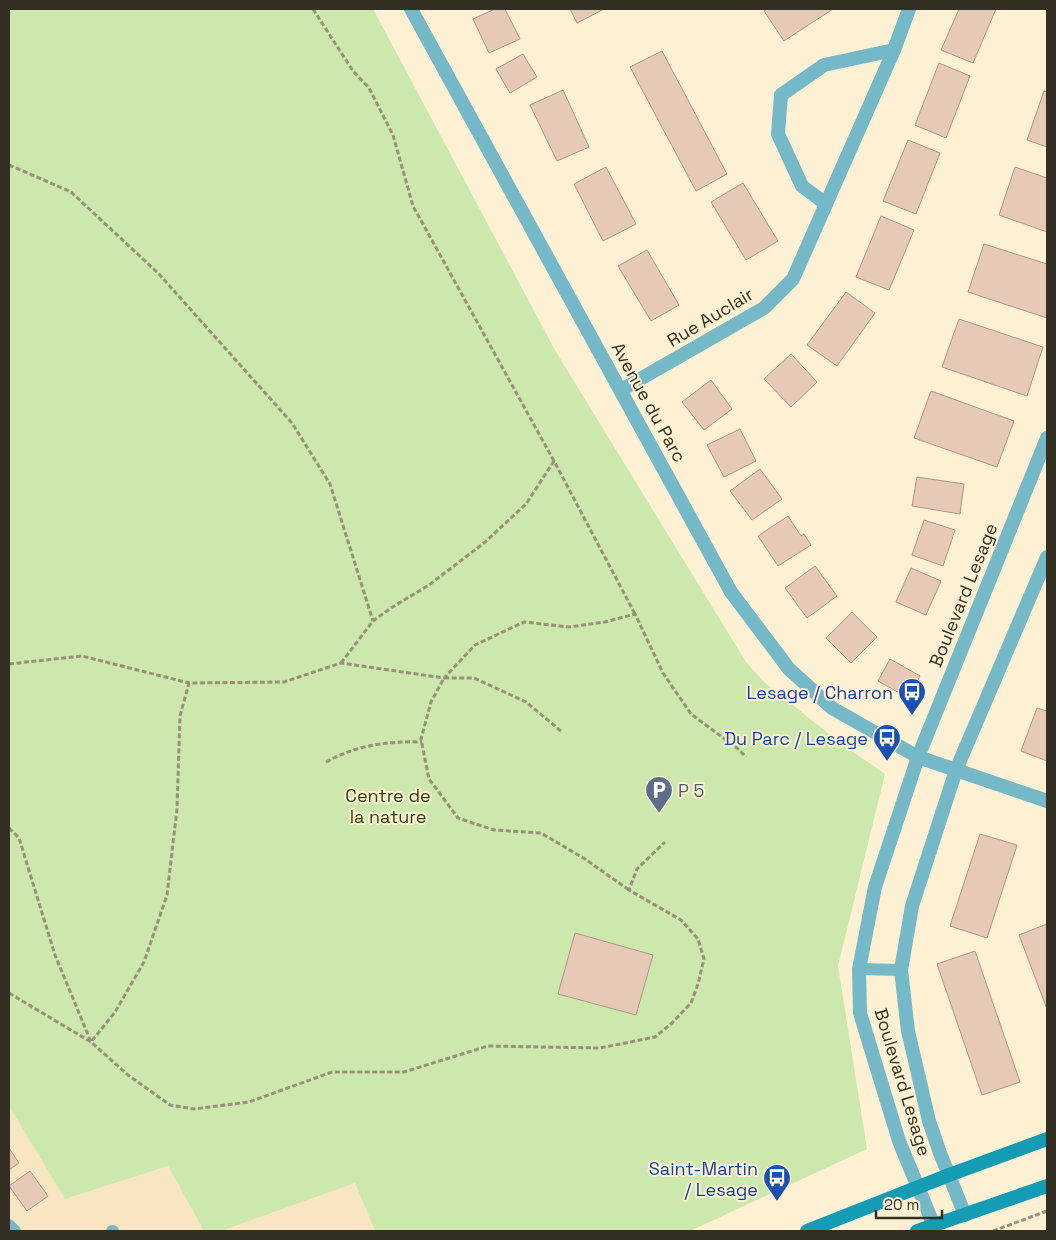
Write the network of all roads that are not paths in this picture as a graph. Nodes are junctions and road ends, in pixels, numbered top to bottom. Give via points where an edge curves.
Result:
1 (411, 9) edge
2 (910, 9) edge
3 (894, 50) junction
4 (826, 204) junction
5 (621, 390) junction
6 (1047, 438) edge
7 (1047, 557) edge
8 (918, 757) junction
9 (956, 770) junction
10 (1047, 801) edge
11 (859, 969) junction
12 (901, 970) junction
13 (1047, 1139) edge
14 (949, 1175) junction
15 (1047, 1186) edge
16 (917, 1187) junction
17 (965, 1215) junction
18 (9, 1225) edge
19 (934, 1226) junction
20 (15, 1231) edge
21 (807, 1231) edge
22 (917, 1231) edge

1 - 5 street, Avenue du Parc
2 - 3 street, Rue Auclair
3 - 4 street, Rue Auclair
3 - 4 street via 824,65 781,94 778,134 802,186
4 - 5 street, Rue Auclair via 793,279 764,308
5 - 8 street, Avenue du Parc via 731,592 788,670 832,708
6 - 8 street, Boulevard Lesage
7 - 9 street, Boulevard Lesage
8 - 9 street, Avenue du Parc
8 - 11 street, Boulevard Lesage via 875,887
9 - 10 street, Avenue du Parc
9 - 12 street, Boulevard Lesage via 912,906
11 - 12 lane
11 - 16 street, Boulevard Lesage via 860,1013 899,1141
12 - 14 street, Boulevard Lesage via 908,1031 929,1121
13 - 14 main road
14 - 16 main road
14 - 17 street, Boulevard Lesage
15 - 17 main road
16 - 19 street, Boulevard Lesage
16 - 21 main road
17 - 19 main road
18 - 20 lane
19 - 22 main road

